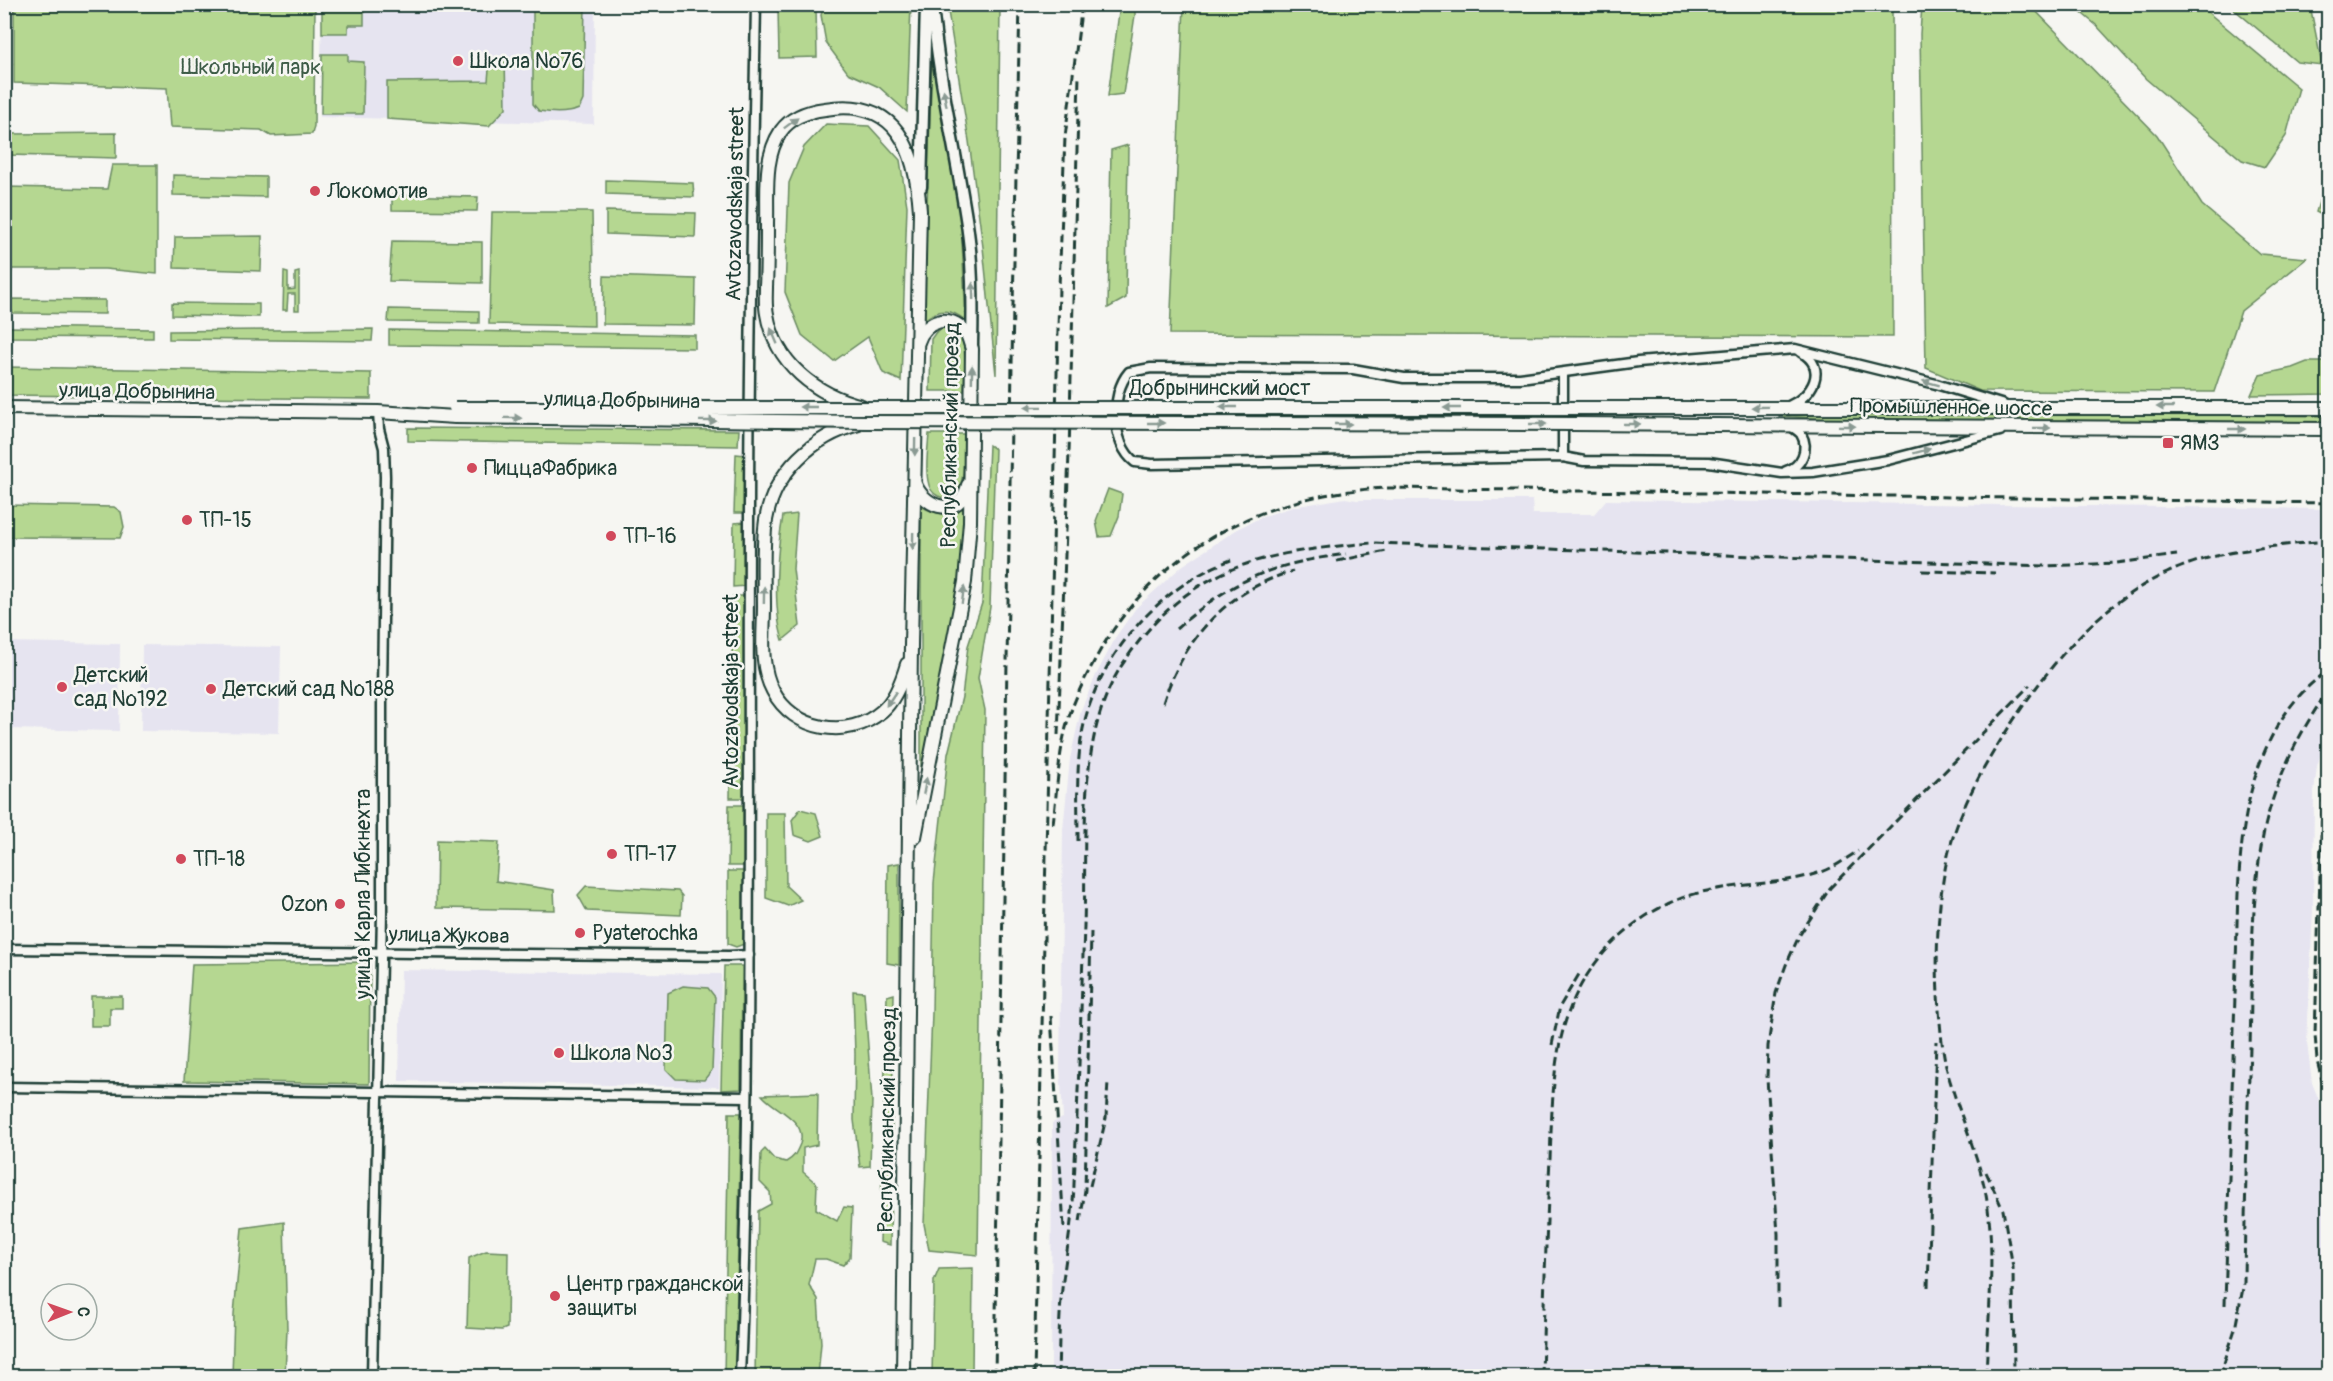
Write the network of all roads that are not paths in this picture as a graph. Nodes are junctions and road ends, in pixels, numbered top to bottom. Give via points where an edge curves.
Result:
1 (756, 4) edge
2 (926, 4) edge
3 (932, 4) edge
4 (920, 211) junction
5 (917, 346) junction
6 (972, 349) junction
7 (1795, 350) junction
8 (1563, 374) junction
9 (2008, 406) junction
10 (866, 407) junction
11 (1787, 407) junction
12 (4, 408) edge
13 (1574, 408) joint
14 (2328, 408) edge
15 (378, 412) junction
16 (455, 413) junction
17 (867, 422) junction
18 (1573, 424) joint
19 (1788, 425) junction
20 (2009, 428) junction
21 (2328, 429) edge
22 (1563, 458) junction
23 (1782, 473) junction
24 (970, 474) junction
25 (914, 483) junction
26 (911, 645) junction
27 (910, 864) junction
28 (4, 949) edge
29 (381, 952) junction
30 (749, 955) junction
31 (4, 1087) edge
32 (379, 1092) junction
33 (747, 1097) junction
34 (372, 1377) edge
35 (740, 1377) edge
36 (903, 1377) edge

1 - 30 street, Avtozavodskaja street via 748,518
2 - 4 street, Республиканский проезд
6 -> 3 street, Республиканский проезд via 969,239
4 - 5 main road, Республиканский проезд
10 -> 4 main road via 821,391 787,360 773,337 766,313 768,174 772,148 783,128 804,115 827,108 862,109 885,120 903,139 914,165
5 - 6 main road via 921,332 929,324 949,321 967,333
5 -> 25 main road, Республиканский проезд
24 -> 6 main road, Республиканский проезд
7 - 8 street via 1638,362
9 -> 7 street
7 - 11 street via 1811,361 1815,380 1802,400
8 - 22 street
8 - 22 street via 1404,378 1353,369 1151,368 1129,372 1118,388 1117,428 1128,457 1142,464
9 - 11 main road, Промышленное шоссе
14 -> 9 main road, Промышленное шоссе
13 -> 10 main road, Добрынинский мост, bridge
10 -> 16 main road, улица Добрынина, bridge
11 -> 13 main road, Промышленное шоссе
12 - 15 main road, улица Добрынина
15 - 16 main road, улица Добрынина
15 - 29 street, улица Карла Либкнехта via 385,477
16 -> 17 main road, улица Добрынина, bridge
17 -> 18 main road, Добрынинский мост, bridge
26 -> 17 main road, bridge via 902,680 892,699 866,722 850,727 831,729 797,718 784,707 767,679 763,654 764,545 773,495 798,457 816,443 844,428
18 -> 19 main road, Промышленное шоссе
19 -> 20 main road, Промышленное шоссе
19 - 23 street via 1801,433 1804,446 1802,459 1794,469
20 -> 21 main road, Промышленное шоссе
23 -> 20 street via 1888,460
22 - 23 street via 1709,462
24 - 25 main road via 960,501 949,507 928,502
27 -> 24 main road, Республиканский проезд via 961,612 970,522
25 -> 26 main road, Республиканский проезд
26 - 27 main road, Республиканский проезд
27 - 36 main road, Республиканский проезд
28 - 29 street, улица Жукова
29 - 30 street, улица Жукова
29 - 32 street, улица Карла Либкнехта
30 - 33 street, Avtozavodskaja street
31 - 32 street
32 - 33 street
32 - 34 street, улица Карла Либкнехта
33 - 35 street, Avtozavodskaja street

